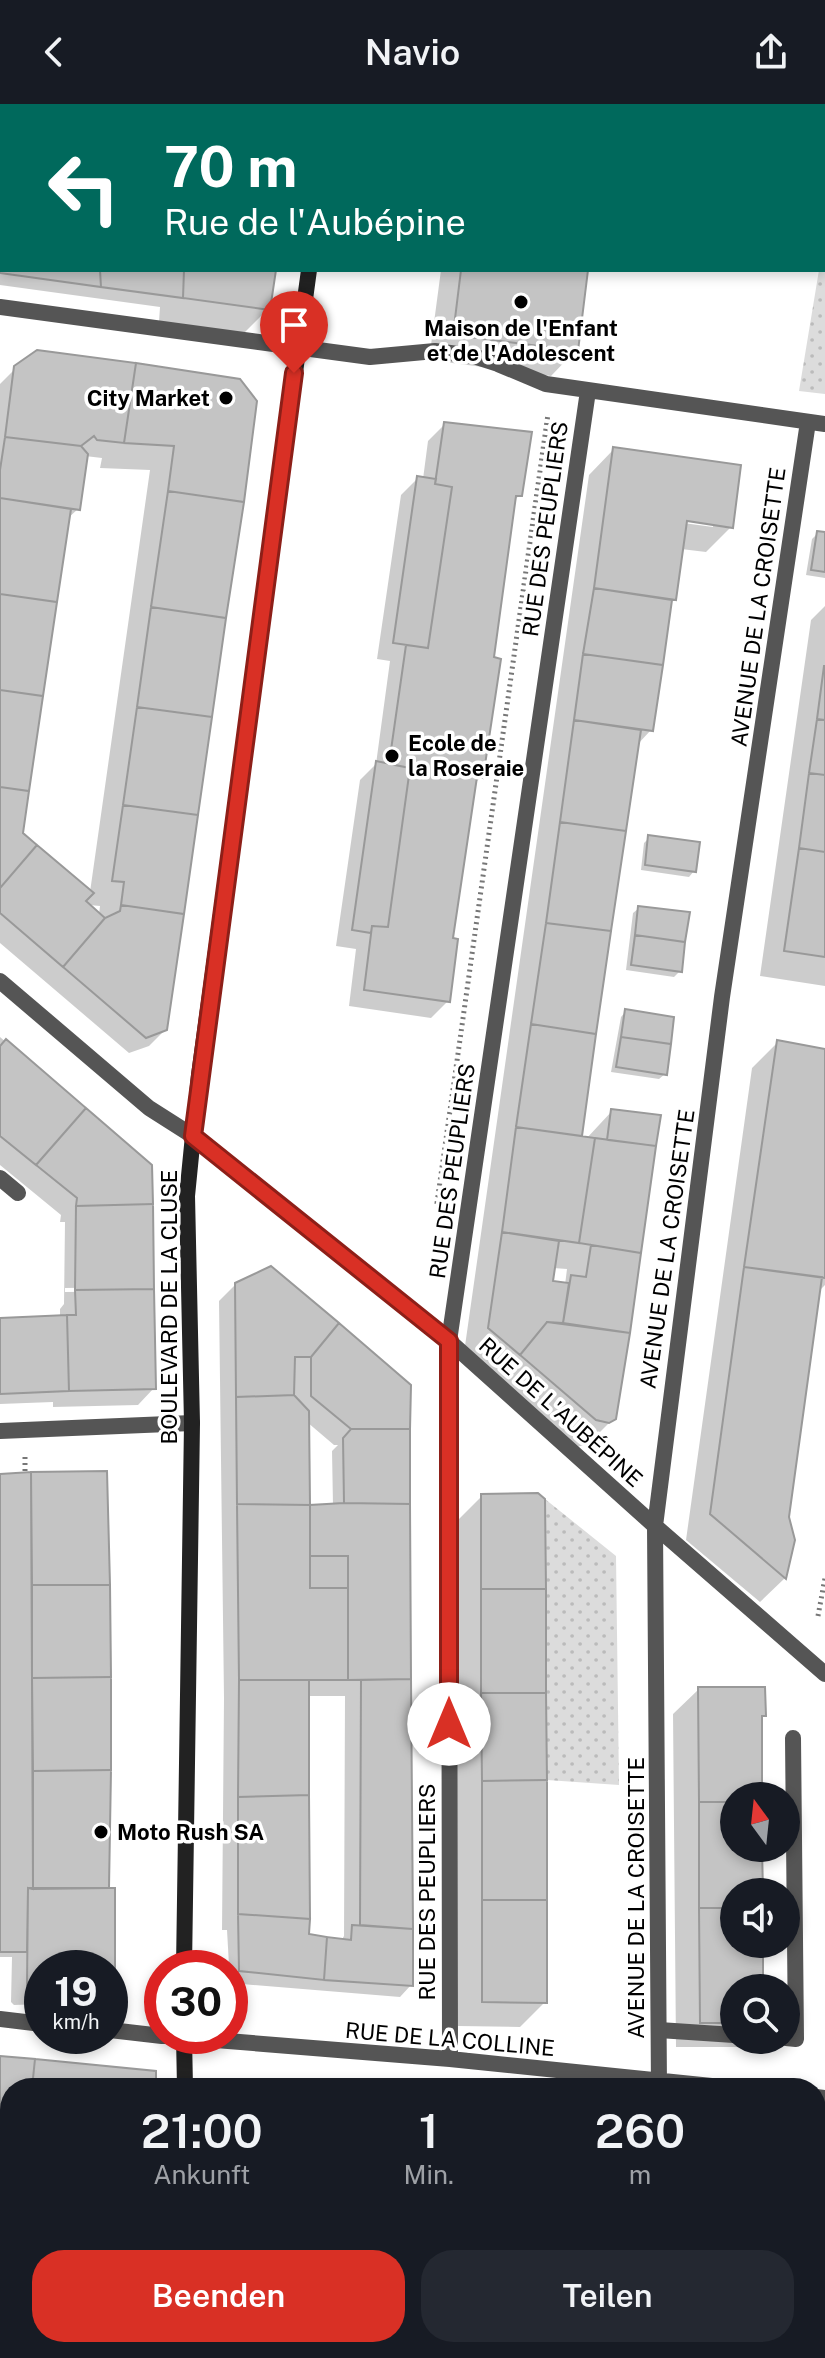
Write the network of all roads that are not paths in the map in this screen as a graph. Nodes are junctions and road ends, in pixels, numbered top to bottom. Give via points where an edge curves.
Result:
1 (309, 272) edge
2 (0, 307) edge
3 (297, 347) junction
4 (588, 391) junction
5 (808, 422) junction
6 (825, 424) edge
7 (0, 981) edge
8 (193, 1136) junction
9 (0, 1178) edge
10 (18, 1193) dead end
11 (449, 1341) junction
12 (192, 1423) junction
13 (0, 1431) edge
14 (655, 1526) junction
15 (825, 1674) edge
16 (793, 1738) dead end
17 (184, 1950) edge
18 (795, 1974) edge
19 (0, 2019) edge
20 (24, 2022) edge
21 (659, 2030) junction
22 (720, 2034) edge
23 (248, 2042) edge
24 (184, 2054) edge
25 (450, 2059) junction
26 (185, 2078) edge
27 (609, 2078) edge
28 (659, 2078) edge

1 - 3 street, BOULEVARD DE LA CLUSE
2 - 3 street
3 - 4 street via 370,357 448,352 498,364 546,384
3 - 8 street, BOULEVARD DE LA CLUSE
4 - 5 street
4 - 11 street, RUE DES PEUPLIERS
5 - 6 street
5 - 14 street, AVENUE DE LA CROISETTE via 724,984
7 - 8 street, RUE DE L'AUBÉPINE via 149,1108
8 - 11 street, RUE DE L'AUBÉPINE
8 - 12 street, BOULEVARD DE LA CLUSE via 187,1196
9 - 10 street
11 - 14 street, RUE DE L'AUBÉPINE
11 - 25 street, RUE DES PEUPLIERS
12 - 13 street
12 - 17 street, BOULEVARD DE LA CLUSE
14 - 15 street, RUE DE L'AUBÉPINE
14 - 21 street, AVENUE DE LA CROISETTE
16 - 18 street
19 - 20 street
21 - 22 street
21 - 28 street, AVENUE DE LA CROISETTE
23 - 25 street, RUE DE LA COLLINE
24 - 26 street
25 - 27 street, RUE DE LA COLLINE

